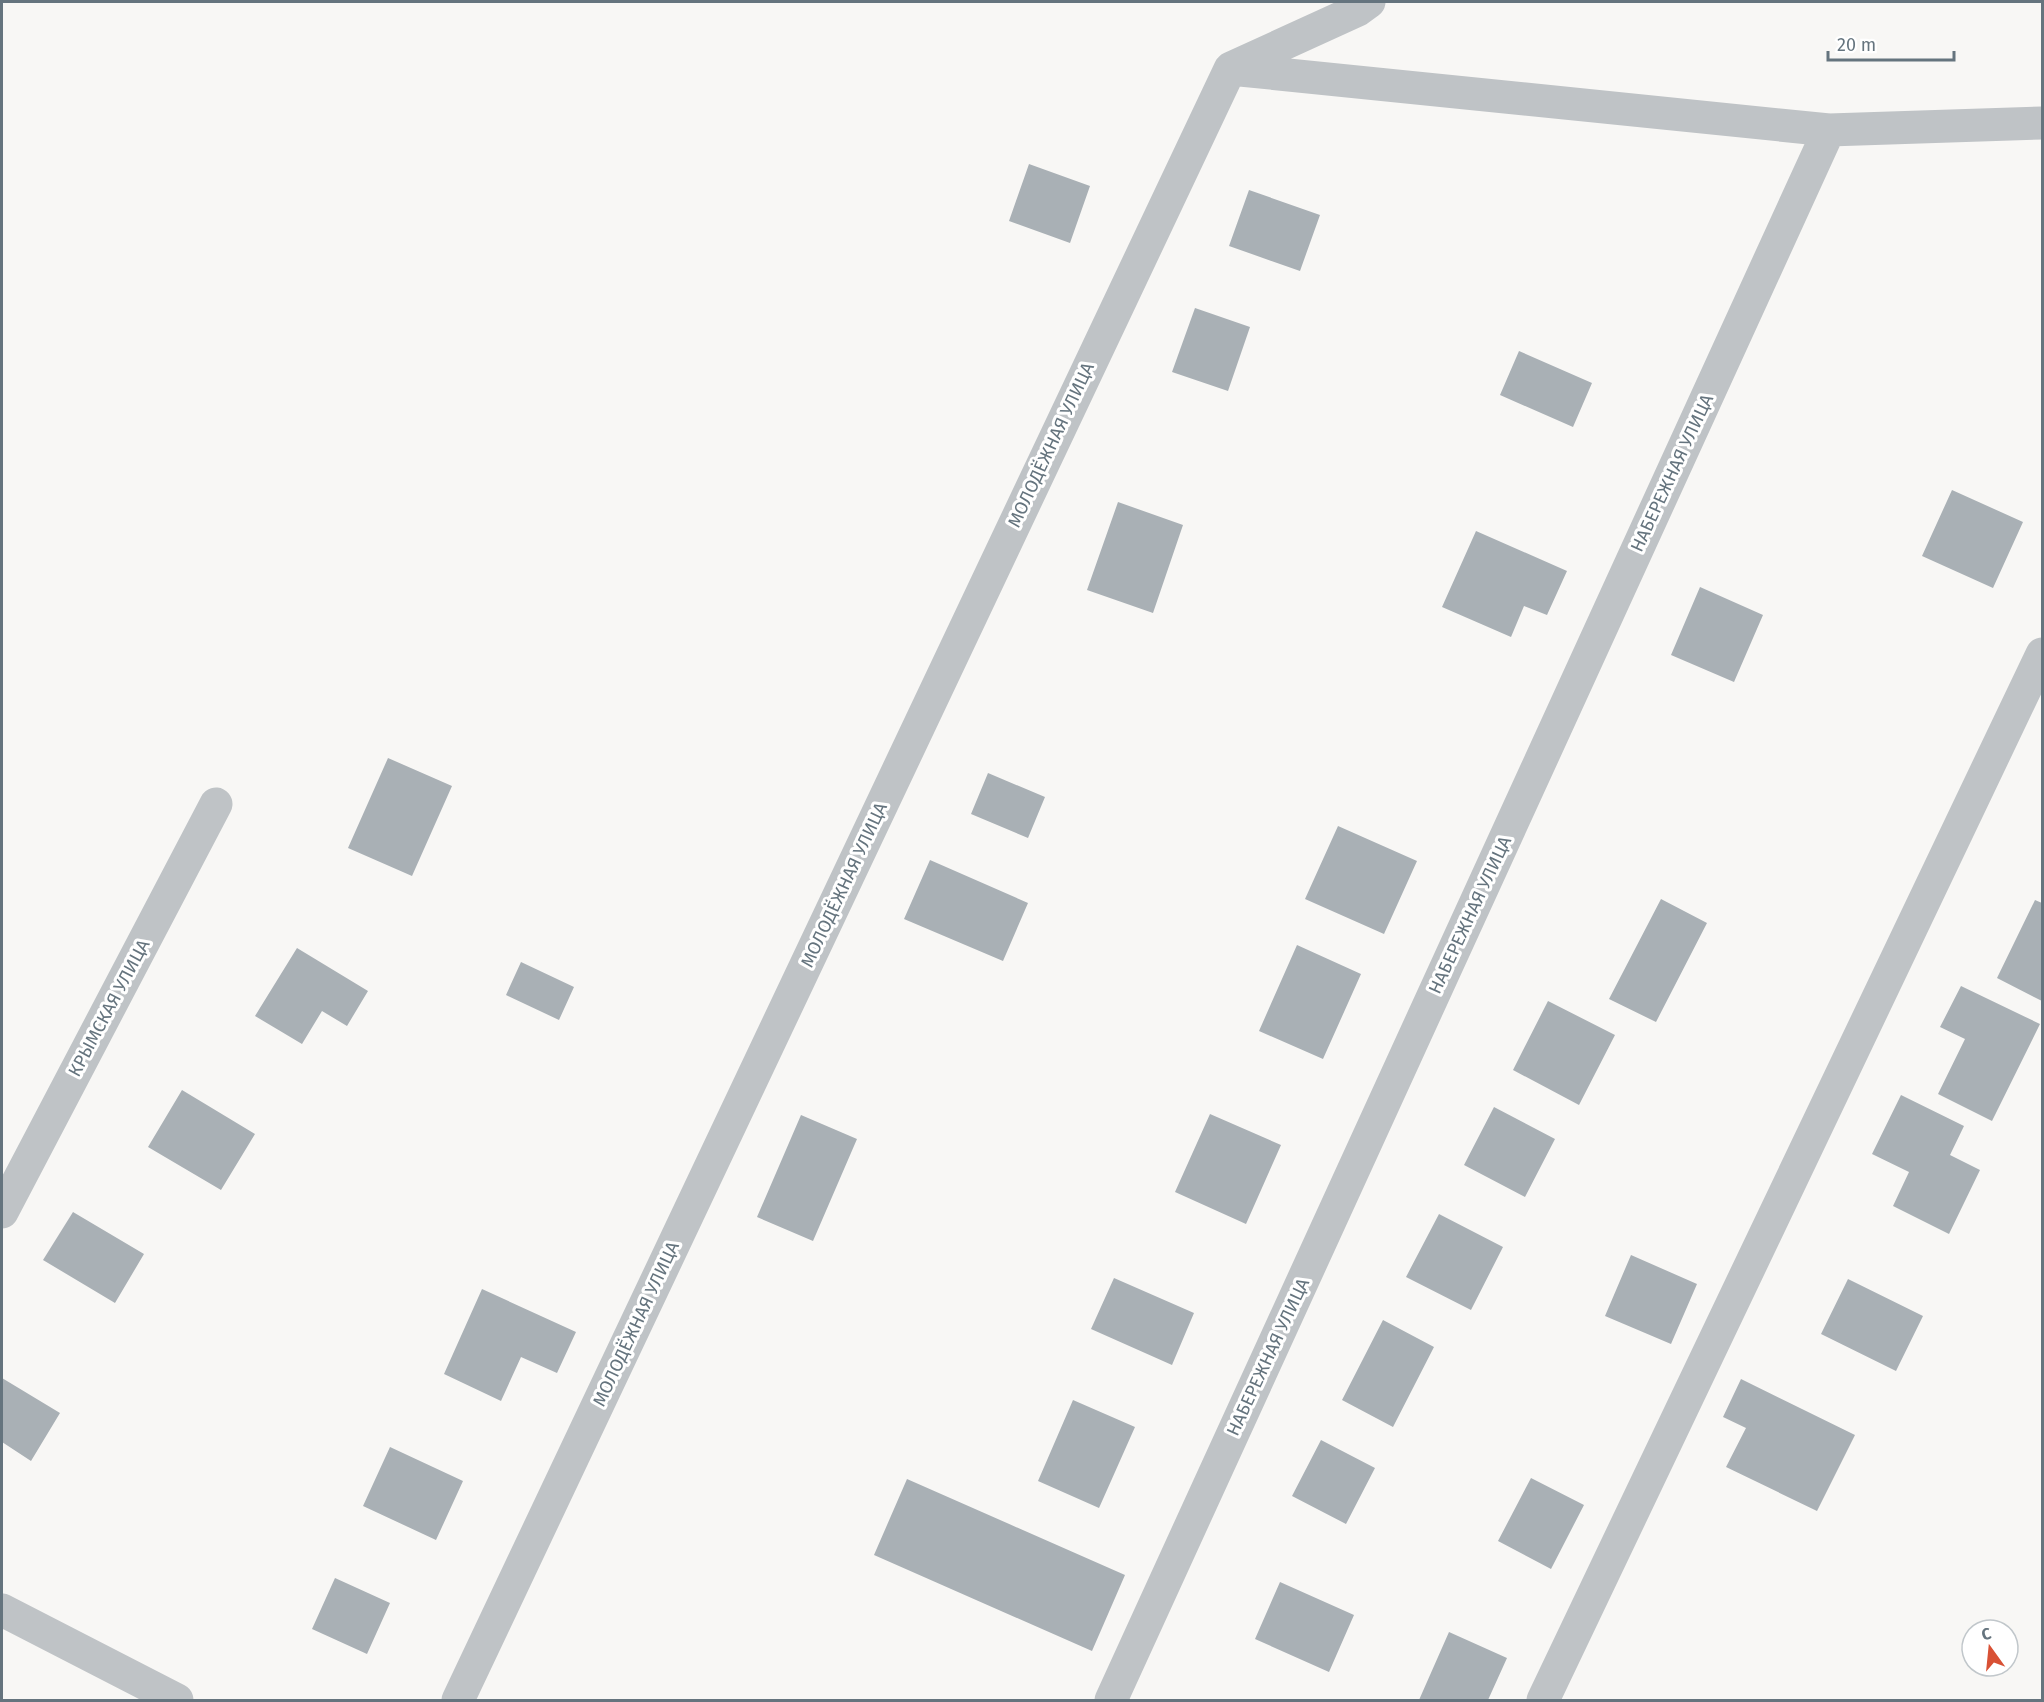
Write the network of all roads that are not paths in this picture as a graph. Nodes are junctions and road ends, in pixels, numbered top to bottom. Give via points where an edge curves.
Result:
1 (1369, 2) edge
2 (1230, 69) junction
3 (2043, 123) edge
4 (1829, 130) junction
5 (2043, 654) edge
6 (216, 804) dead end
7 (2, 1212) edge
8 (2, 1610) edge
9 (177, 1701) edge
10 (458, 1701) edge
11 (1111, 1701) edge
12 (1543, 1701) edge

1 - 2 street
2 - 4 street
2 - 10 street, МОЛОДЁЖНАЯ УЛИЦА
3 - 4 street
4 - 11 street, НАБЕРЕЖНАЯ УЛИЦА
5 - 12 street
6 - 7 street, КРЫМСКАЯ УЛИЦА
8 - 9 street

